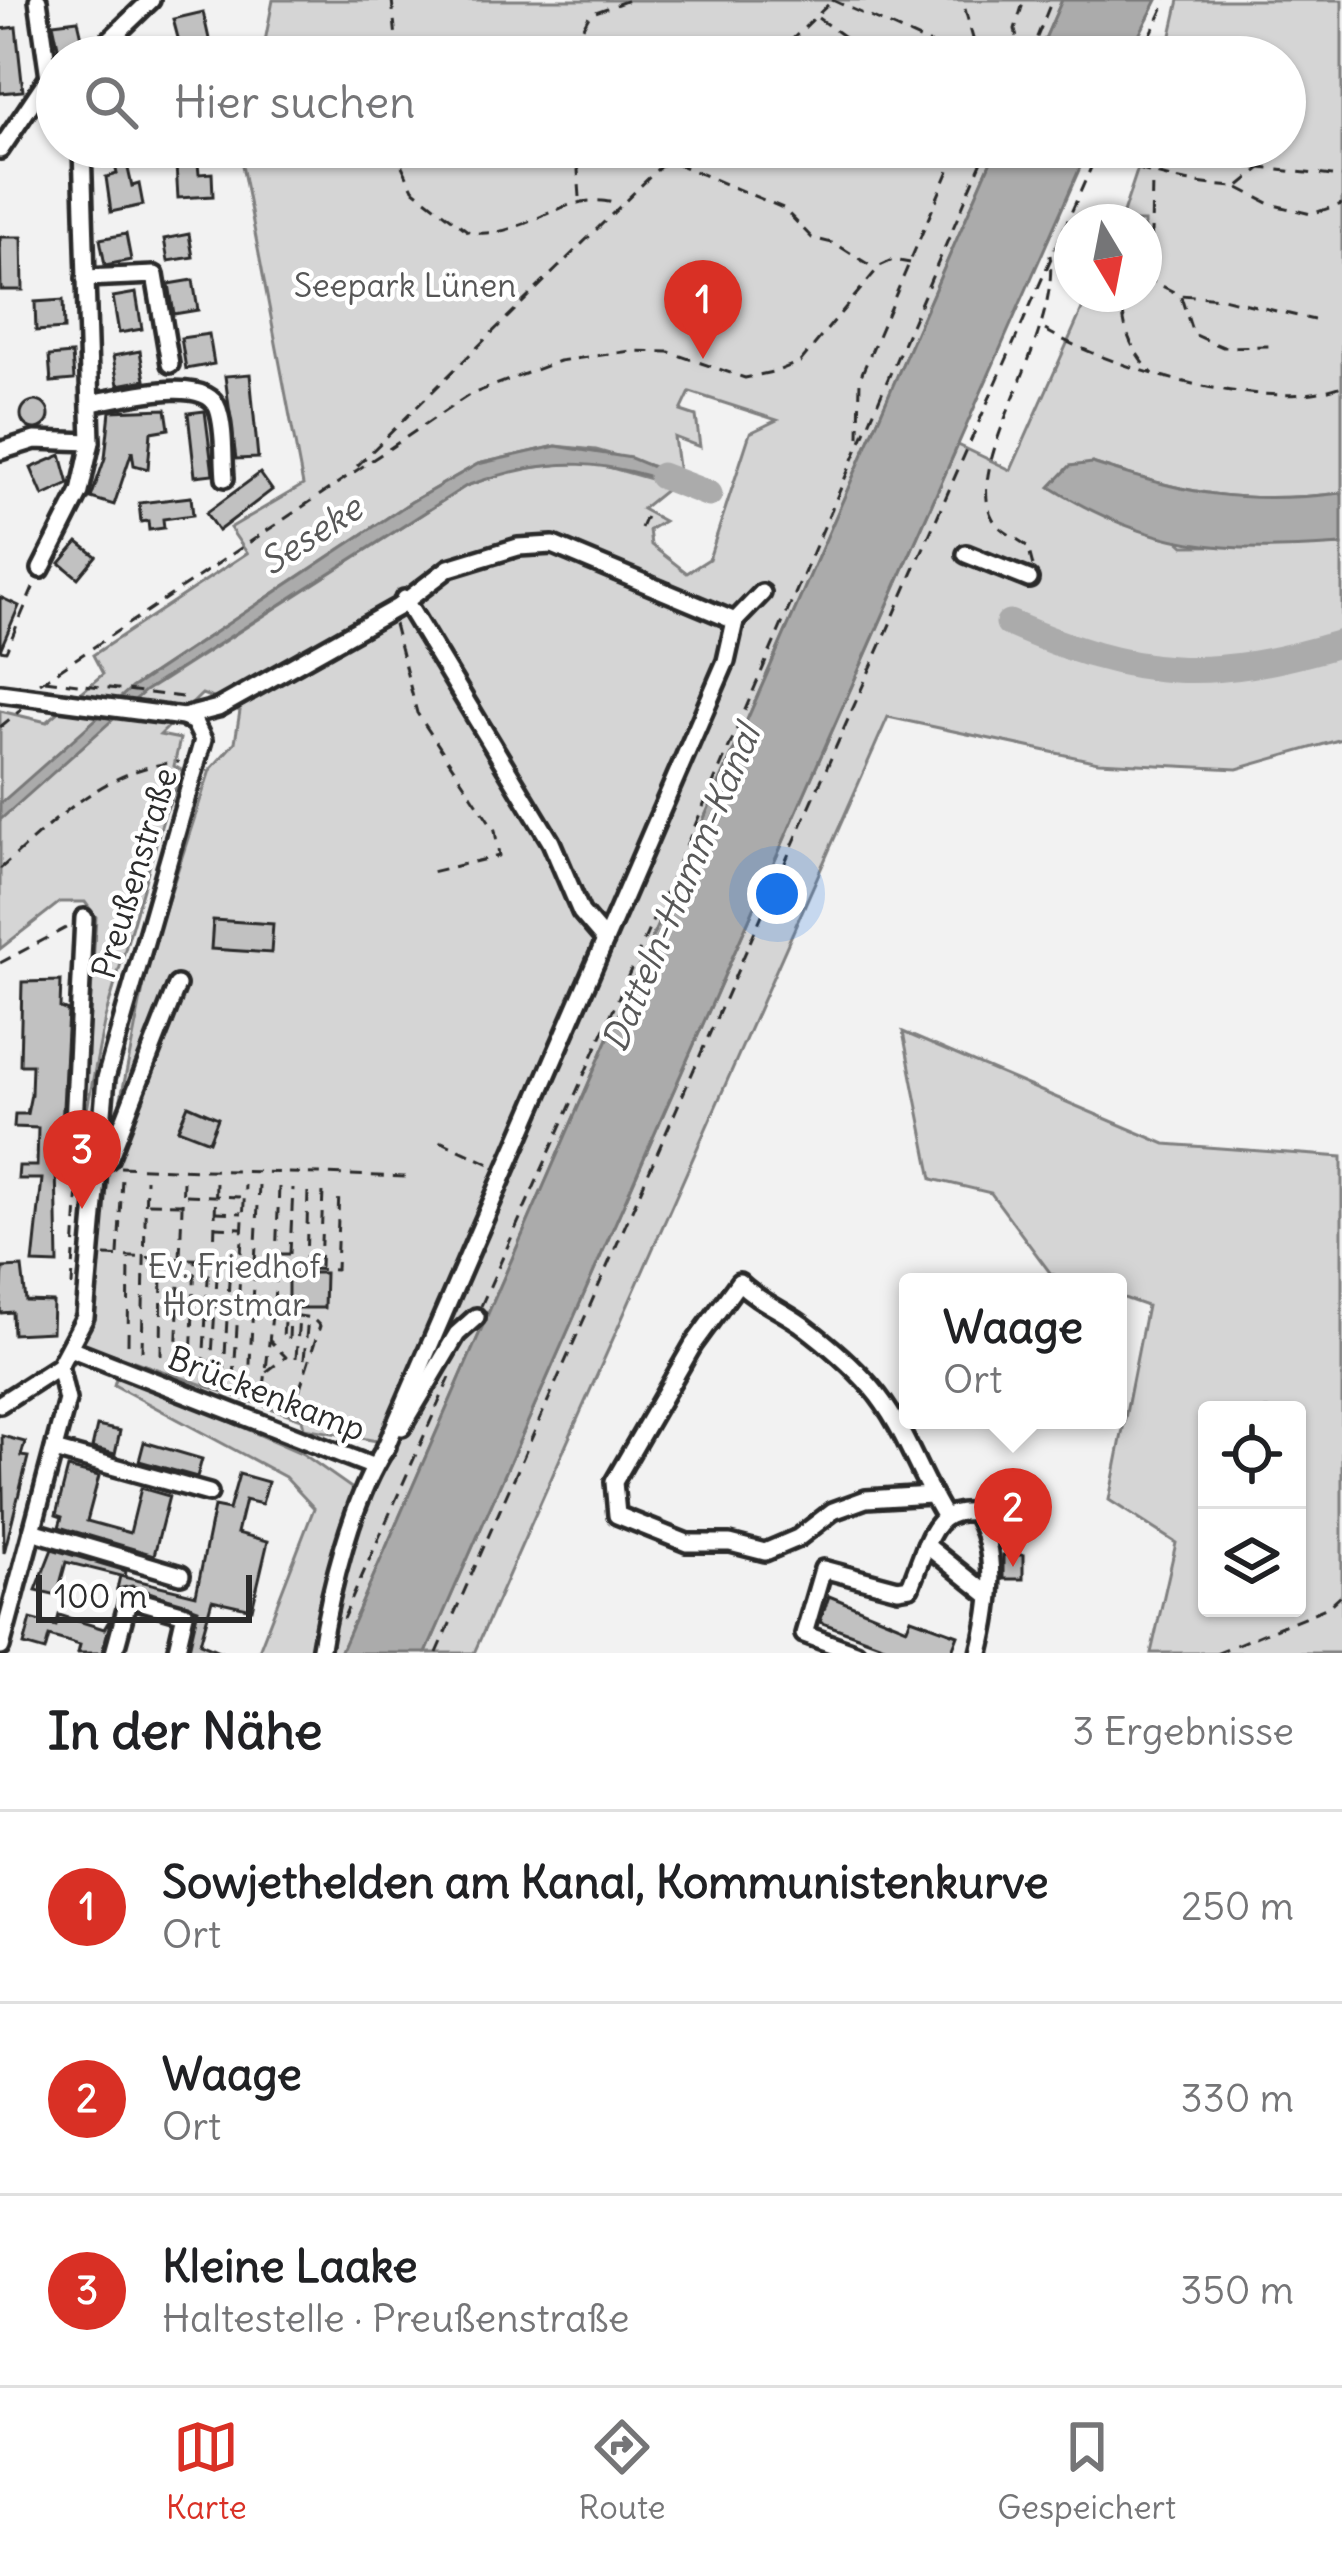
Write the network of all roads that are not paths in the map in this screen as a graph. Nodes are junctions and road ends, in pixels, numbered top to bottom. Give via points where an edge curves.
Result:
1 (38, 0) edge
2 (151, 0) edge
3 (45, 36) edge
4 (114, 36) edge
5 (36, 102) edge
6 (0, 150) edge
7 (82, 168) edge
8 (85, 278) junction
9 (170, 364) dead end
10 (90, 403) junction
11 (91, 442) junction
12 (0, 451) edge
13 (225, 478) dead end
14 (966, 554) dead end
15 (40, 569) road end
16 (1029, 580) road end
17 (762, 593) dead end
18 (398, 605) junction
19 (735, 621) junction
20 (0, 692) edge
21 (183, 717) junction
22 (84, 918) road end
23 (604, 940) junction
24 (178, 985) dead end
25 (95, 1167) junction
26 (476, 1317) road end
27 (72, 1349) junction
28 (59, 1366) junction
29 (0, 1404) edge
30 (899, 1423) edge
31 (901, 1429) edge
32 (54, 1450) junction
33 (384, 1451) junction
34 (374, 1467) junction
35 (209, 1493) dead end
36 (931, 1495) junction
37 (945, 1517) junction
38 (32, 1531) junction
39 (926, 1545) junction
40 (181, 1575) dead end
41 (987, 1594) junction
42 (2, 1649) edge
43 (114, 1653) edge
44 (176, 1653) edge
45 (320, 1653) edge
46 (856, 1653) edge
47 (980, 1653) edge

1 - 3 street
2 - 4 street
5 - 6 street
7 - 8 street
8 - 9 street via 155,274
8 - 10 street
10 - 11 street
10 - 13 street via 179,389 205,395 218,409
11 - 12 street via 35,440
11 - 15 street via 80,492
14 - 16 street
17 - 19 street
18 - 19 street via 484,554 554,545
18 - 21 street via 218,707
18 - 23 street via 551,842 581,912
19 - 23 street via 727,662
20 - 21 street
21 - 25 street, Preußenstraße via 200,730 202,753 120,1020
22 - 25 street, Preußenstraße via 73,1145
23 - 33 street
24 - 25 street, Preußenstraße via 109,1159
25 - 27 street, Preußenstraße via 88,1304
26 - 33 street via 457,1334
27 - 28 street
27 - 34 street, Brückenkamp
28 - 29 street
28 - 32 street via 67,1400
30 - 36 street via 799,1323 739,1282 614,1482 616,1515 686,1543 765,1552 866,1498
31 - 36 street
32 - 35 street
32 - 38 street
33 - 34 street
34 - 45 street
36 - 37 street
37 - 39 street
37 - 41 street via 974,1512 988,1533
38 - 40 street
38 - 42 street
39 - 41 street
39 - 46 street via 910,1587 823,1569 804,1634
41 - 47 street
43 - 44 street via 129,1598 185,1614

